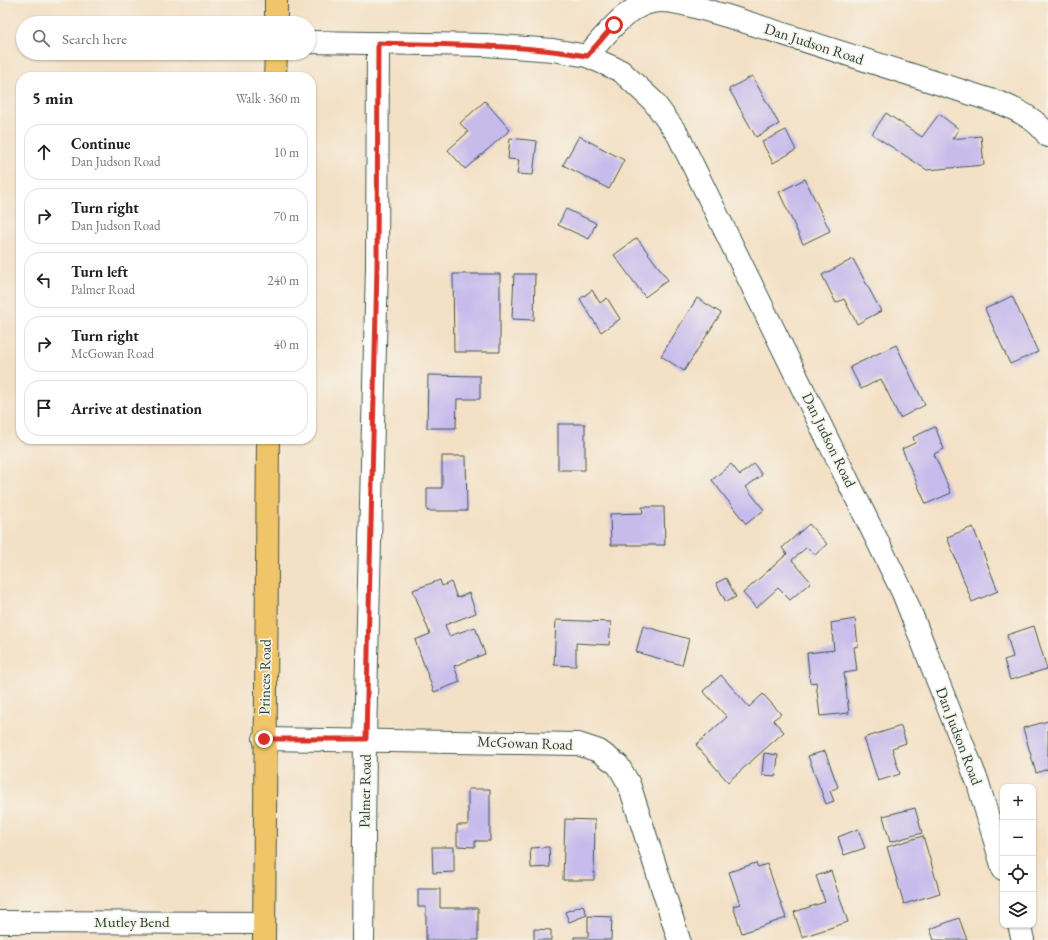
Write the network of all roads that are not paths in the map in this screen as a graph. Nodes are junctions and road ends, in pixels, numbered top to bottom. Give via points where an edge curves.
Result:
1 (276, 0) edge
2 (276, 16) edge
3 (316, 42) edge
4 (378, 43) junction
5 (587, 56) junction
6 (276, 60) edge
7 (275, 72) edge
8 (1048, 136) edge
9 (268, 444) edge
10 (264, 739) junction
11 (366, 739) junction
12 (1000, 859) edge
13 (0, 922) edge
14 (1020, 928) edge
15 (264, 931) edge
16 (363, 940) edge
17 (679, 940) edge
18 (1023, 940) edge

1 - 2 main road
3 - 4 street, Dan Judson Road
4 - 5 street, Dan Judson Road via 553,50
4 - 11 street, Palmer Road via 377,267
5 - 8 street, Dan Judson Road via 614,25 638,8 660,1 682,4 1003,104 1024,113 1042,127
5 - 12 street, Dan Judson Road via 621,71 653,101 678,135 903,593 978,783
6 - 7 main road
9 - 10 main road, Princes Road
10 - 11 street, McGowan Road
10 - 15 main road, Princes Road
11 - 16 street, Palmer Road
11 - 17 street, McGowan Road via 578,744 599,752 618,765 629,784
13 - 15 street, Mutley Bend
14 - 18 street

